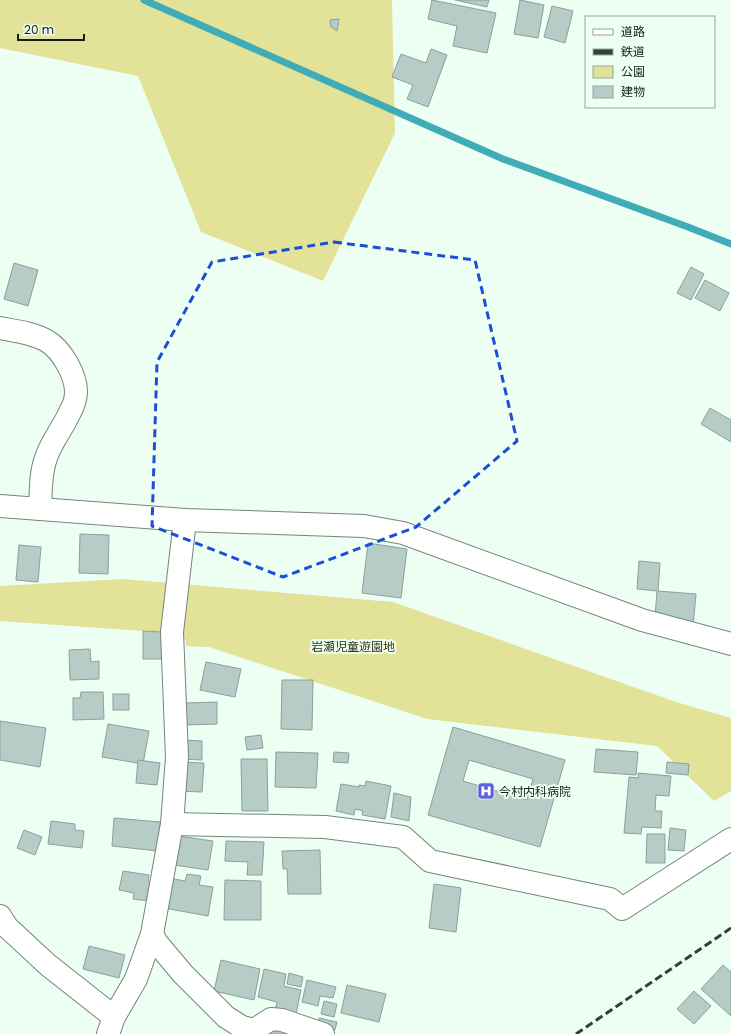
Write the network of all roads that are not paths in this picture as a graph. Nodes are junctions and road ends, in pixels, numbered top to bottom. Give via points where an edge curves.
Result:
1 (0, 328) edge
2 (0, 506) edge
3 (40, 509) junction
4 (185, 520) junction
5 (731, 644) edge
6 (172, 824) junction
7 (731, 839) edge
8 (0, 916) edge
9 (152, 934) junction
10 (111, 1026) edge
11 (322, 1034) edge

1 - 3 street via 47,341 62,356 73,374 76,393 70,412 46,457 42,470
2 - 3 street
3 - 4 street
4 - 5 street via 364,526 403,533 642,620
4 - 6 street via 172,632 177,757
6 - 7 street via 325,827 403,837 430,861 610,899 622,909
6 - 9 street
8 - 10 street via 7,927
9 - 10 street via 136,979
9 - 11 street via 182,974 226,1017 242,1027 254,1030 270,1019 282,1020

